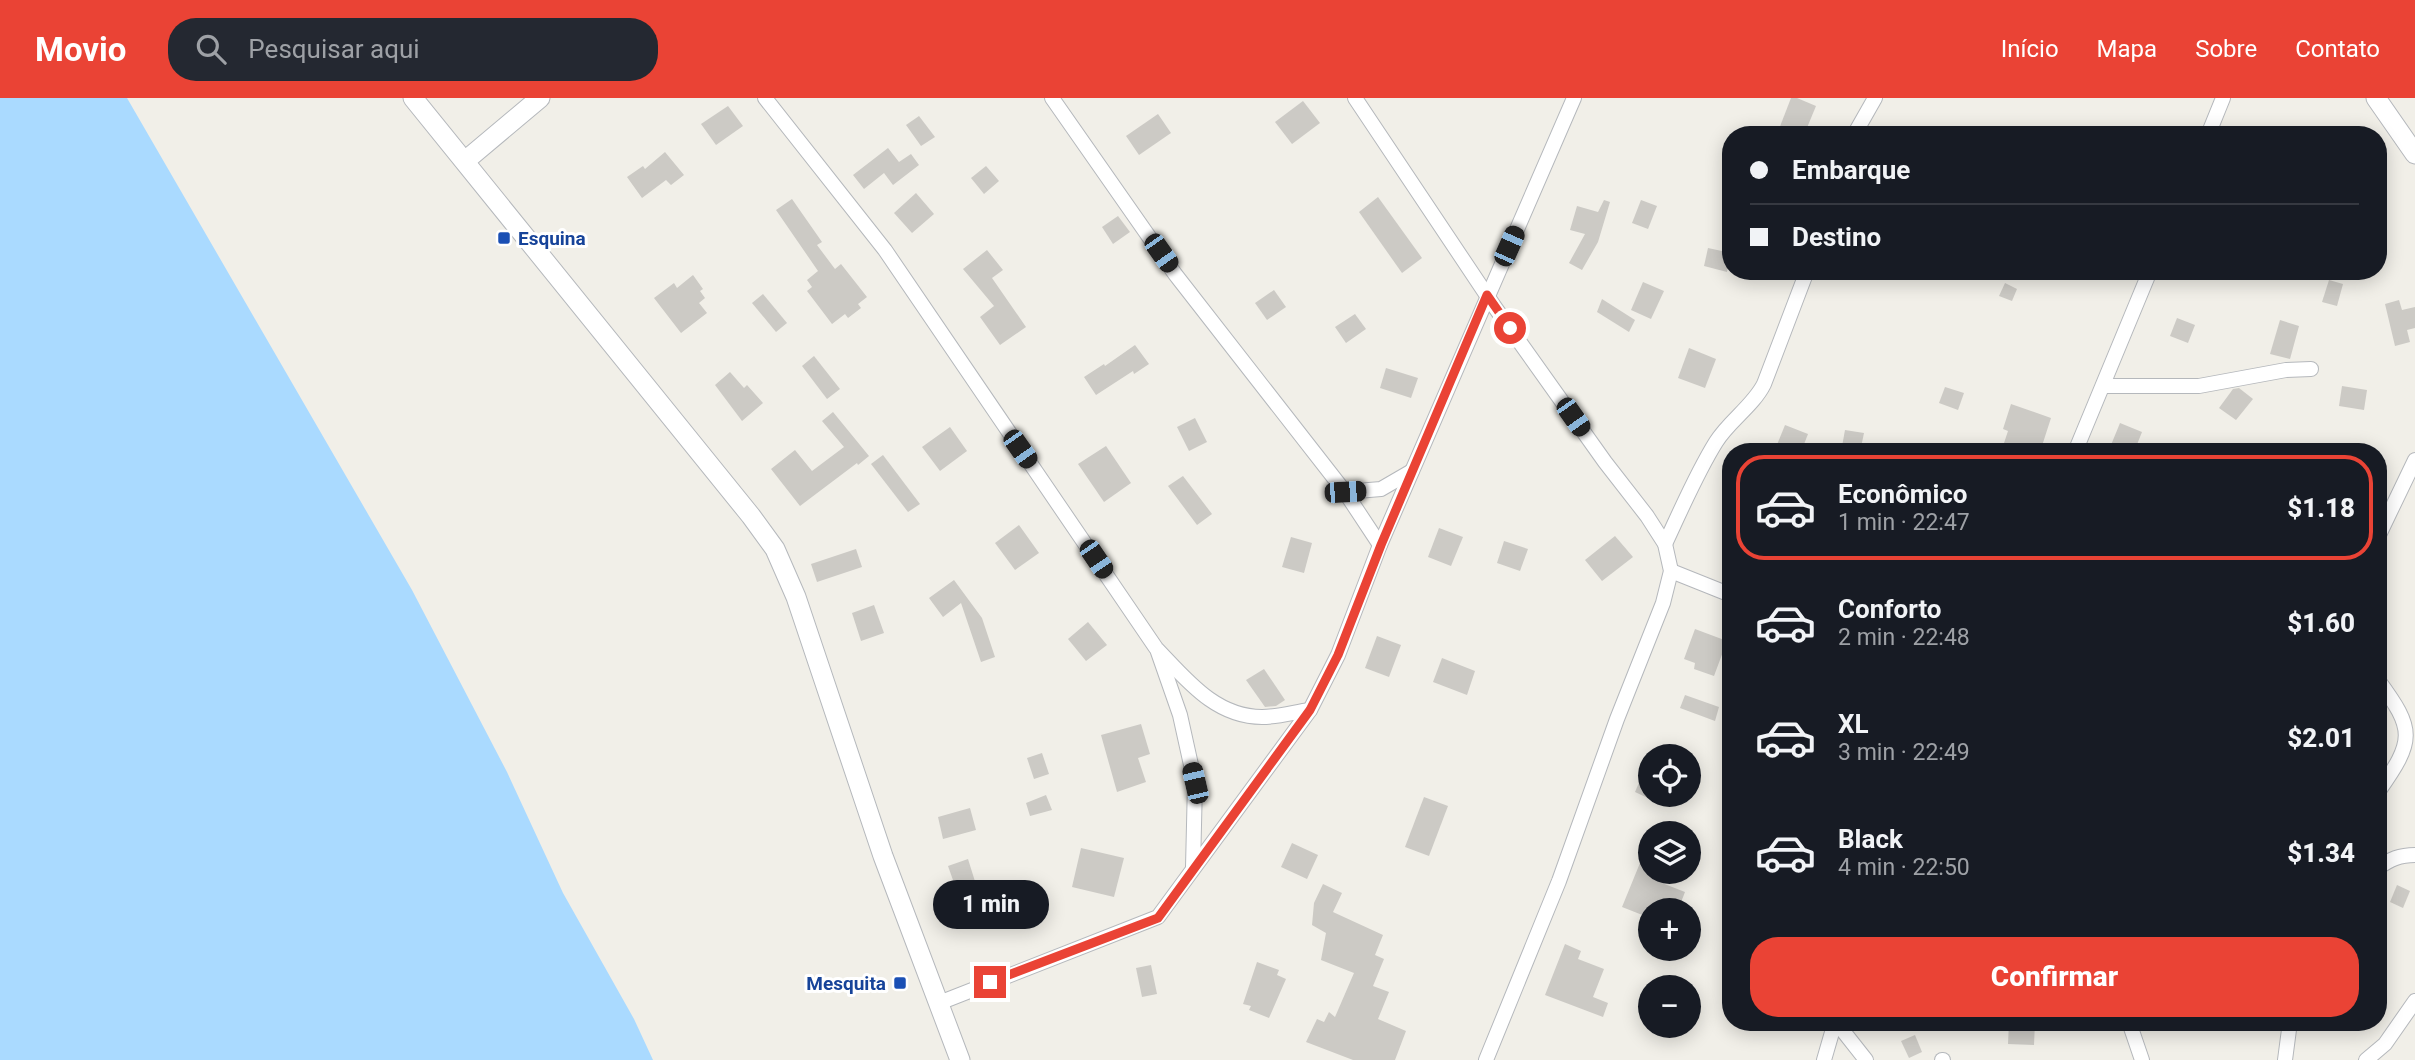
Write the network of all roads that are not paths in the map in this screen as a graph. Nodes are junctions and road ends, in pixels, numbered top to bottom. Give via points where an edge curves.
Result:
1 (413, 98) edge
2 (540, 98) edge
3 (765, 98) edge
4 (1052, 98) edge
5 (1355, 98) edge
6 (1574, 98) edge
7 (1875, 98) edge
8 (2223, 98) edge
9 (2376, 98) edge
10 (1859, 126) edge
11 (2212, 126) edge
12 (2415, 154) edge
13 (465, 161) junction
14 (1804, 280) edge
15 (2146, 280) edge
16 (1487, 295) junction
17 (2312, 369) dead end
18 (2103, 386) junction
19 (2079, 443) edge
20 (2415, 460) edge
21 (1412, 471) junction
22 (1345, 492) junction
23 (2387, 518) edge
24 (1665, 544) junction
25 (1381, 545) junction
26 (1671, 571) junction
27 (1722, 591) edge
28 (1156, 648) junction
29 (2387, 691) edge
30 (1310, 710) junction
31 (2387, 778) edge
32 (2415, 855) edge
33 (2387, 861) edge
34 (1193, 867) junction
35 (939, 1003) junction
36 (2413, 1006) edge
37 (1833, 1031) edge
38 (1843, 1031) edge
39 (2132, 1031) edge
40 (2289, 1031) edge
41 (961, 1060) edge
42 (1486, 1060) edge
43 (1824, 1060) edge
44 (1866, 1060) edge
45 (2142, 1060) edge
46 (2285, 1060) edge
47 (2366, 1060) edge

1 - 13 street
2 - 13 street
3 - 28 street via 885,250
4 - 22 street via 1175,274
5 - 16 street
6 - 16 street
7 - 10 street
8 - 11 street
9 - 12 street
13 - 35 street via 775,549
14 - 24 street via 1758,396 1717,440
15 - 18 street
16 - 21 street
16 - 24 street
17 - 18 street via 2199,386
18 - 19 street
20 - 23 street
21 - 22 street via 1381,489
21 - 25 street
22 - 25 street
24 - 26 street
25 - 30 street via 1338,655
26 - 27 street
26 - 42 street via 1559,881
28 - 30 street via 1202,696 1234,714 1265,717
28 - 34 street via 1180,715 1195,783
29 - 31 street via 2403,710 2410,730 2403,754
30 - 34 street
32 - 33 street
34 - 35 street via 1158,918
35 - 41 street
36 - 47 street via 2385,1044
37 - 43 street
38 - 44 street
39 - 45 street
40 - 46 street

